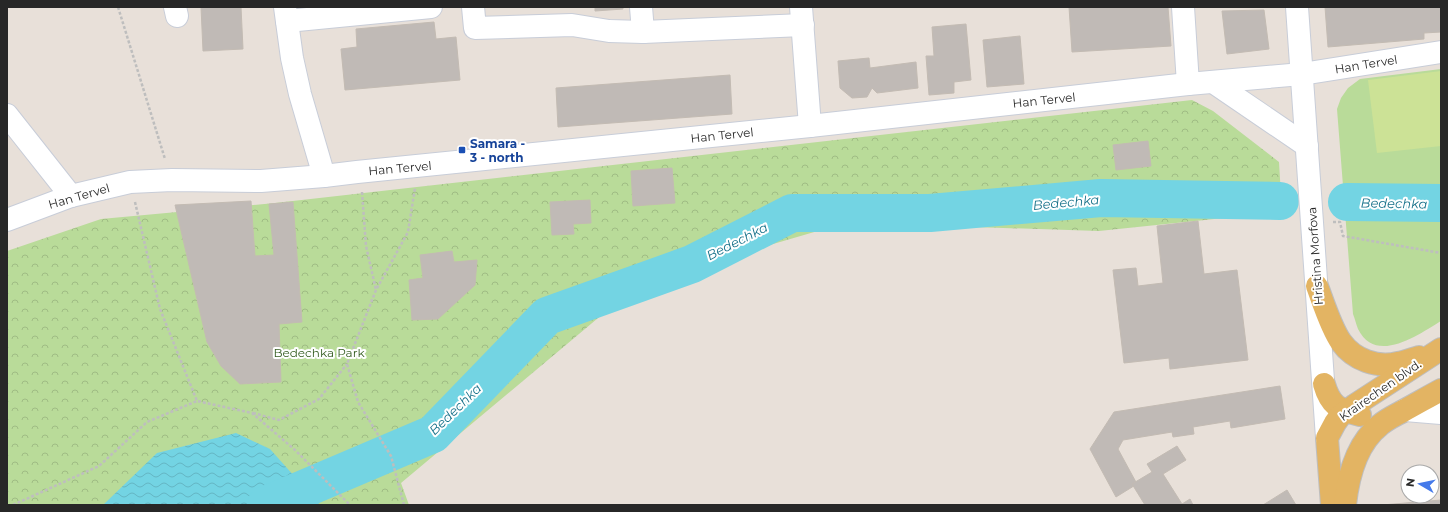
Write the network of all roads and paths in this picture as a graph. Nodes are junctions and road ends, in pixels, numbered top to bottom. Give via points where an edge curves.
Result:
1 (118, 7) edge
2 (431, 7) edge
3 (473, 7) edge
4 (641, 7) edge
5 (1183, 7) edge
6 (1297, 7) edge
7 (286, 14) edge
8 (802, 16) edge
9 (643, 32) junction
10 (1441, 52) edge
11 (1302, 74) junction
12 (1213, 82) junction
13 (1188, 84) junction
14 (7, 115) edge
15 (810, 126) junction
16 (1307, 153) junction
17 (419, 166) junction
18 (357, 172) junction
19 (324, 176) junction
20 (172, 180) junction
21 (130, 182) junction
22 (71, 196) junction
23 (1312, 217) junction
24 (7, 220) edge
25 (1441, 254) edge
26 (1317, 286) junction
27 (376, 290) junction
28 (1438, 351) edge
29 (347, 364) junction
30 (1324, 384) junction
31 (1441, 390) edge
32 (197, 401) junction
33 (1347, 411) junction
34 (252, 413) junction
35 (1441, 413) edge
36 (1397, 414) junction
37 (1327, 438) junction
38 (13, 505) edge
39 (350, 505) edge
40 (404, 505) edge
41 (1332, 505) edge
42 (1345, 505) edge

1 - 20 path
2 - 7 street
3 - 9 street via 475,28 572,24 609,31
4 - 9 street
5 - 13 street
6 - 11 street, Hristina Morfova
7 - 19 street via 300,94
8 - 9 street
8 - 15 street
10 - 11 street, Han Tervel
11 - 12 street, Han Tervel
11 - 16 street, Hristina Morfova
12 - 13 street, Han Tervel
12 - 16 street
13 - 15 street, Han Tervel
14 - 22 street
15 - 17 street, Han Tervel
16 - 23 street, Hristina Morfova
17 - 18 street, Han Tervel
17 - 27 path via 408,232
18 - 19 street, Han Tervel
18 - 27 path via 362,192 366,246
19 - 20 street, Han Tervel via 261,181
20 - 21 street, Han Tervel
21 - 22 street, Han Tervel
21 - 32 path via 160,309
22 - 24 street, Han Tervel
23 - 25 path via 1340,222 1343,236
23 - 26 street, Hristina Morfova
26 - 28 main road via 1335,332 1354,355 1376,364 1386,365 1398,364
26 - 30 street, Hristina Morfova
27 - 29 path
28 - 33 main road, Krairechen blvd.
29 - 34 path via 318,399 279,420
29 - 40 path via 358,402 391,456
30 - 33 main road via 1332,403
30 - 37 street, Hristina Morfova
31 - 36 main road
32 - 34 path
32 - 38 path via 147,422 99,466
33 - 36 main road via 1367,416
33 - 37 main road, Krairechen blvd. via 1335,423
34 - 39 path via 295,450
35 - 36 street
36 - 42 main road via 1372,432 1360,451 1350,478
37 - 41 main road, Hristina Morfova

